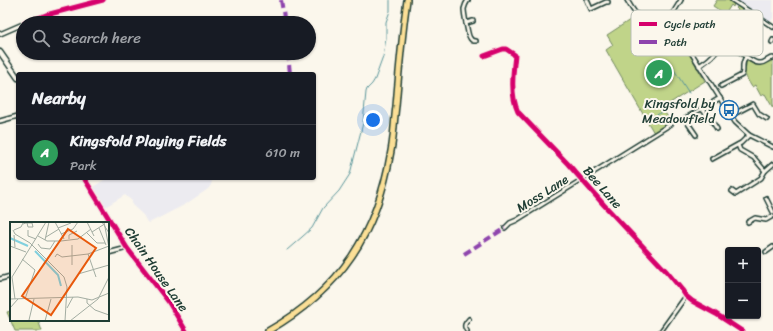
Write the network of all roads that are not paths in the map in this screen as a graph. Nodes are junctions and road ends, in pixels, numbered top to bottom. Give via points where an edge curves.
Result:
1 (103, 0) edge
2 (407, 0) edge
3 (468, 0) edge
4 (587, 0) edge
5 (627, 0) edge
6 (681, 0) edge
7 (732, 0) edge
8 (608, 2) dead end
9 (633, 10) edge
10 (675, 10) edge
11 (747, 10) edge
12 (41, 16) edge
13 (763, 20) edge
14 (473, 22) dead end
15 (466, 23) junction
16 (16, 27) edge
17 (773, 27) edge
18 (0, 34) edge
19 (476, 41) dead end
20 (0, 52) edge
21 (484, 56) dead end
22 (693, 56) edge
23 (713, 56) edge
24 (746, 57) joint
25 (773, 58) edge
26 (699, 66) junction
27 (16, 75) edge
28 (721, 86) dead end
29 (720, 98) junction
30 (702, 109) junction
31 (730, 116) junction
32 (16, 117) edge
33 (767, 119) dead end
34 (0, 121) edge
35 (671, 124) dead end
36 (716, 129) dead end
37 (696, 135) dead end
38 (749, 135) junction
39 (738, 145) junction
40 (773, 147) edge
41 (712, 159) dead end
42 (773, 164) edge
43 (765, 170) junction
44 (85, 180) edge
45 (582, 180) junction
46 (732, 191) dead end
47 (736, 194) junction
48 (734, 198) dead end
49 (766, 198) dead end
50 (773, 210) edge
51 (773, 216) edge
52 (748, 222) dead end
53 (505, 228) dead end
54 (773, 247) edge
55 (127, 248) junction
56 (766, 252) dead end
57 (109, 253) edge
58 (10, 276) edge
59 (0, 279) edge
60 (686, 296) junction
61 (469, 320) dead end
62 (186, 331) edge
63 (268, 331) edge
64 (467, 331) edge
65 (661, 331) edge
66 (742, 331) edge

1 - 12 street
2 - 63 highway via 391,150 380,200 367,231 346,265 329,286 307,305
3 - 15 street via 464,10
4 - 8 street via 591,9
5 - 9 street
6 - 10 street
7 - 11 street
13 - 17 street
14 - 15 street
15 - 19 street via 469,37
16 - 18 street
20 - 27 street
21 - 45 street, Bee Lane via 503,49 514,55 513,91 518,112
22 - 26 street
23 - 26 street
24 - 25 street via 759,64
24 - 28 street via 742,64 742,75
26 - 29 street
29 - 30 street
29 - 31 street
30 - 36 street
30 - 37 street via 685,119
31 - 33 street via 753,104 759,114
31 - 38 street
32 - 34 street
35 - 45 street, Moss Lane
38 - 39 street
38 - 40 street
39 - 41 street
39 - 43 street via 740,150 754,158
42 - 43 street
43 - 47 street via 761,178
44 - 55 street, Chain House Lane
45 - 53 street, Moss Lane
45 - 60 street, Bee Lane
46 - 47 street
47 - 48 street
49 - 50 street
51 - 52 street via 766,220 755,218
54 - 56 street
55 - 57 street
55 - 62 street, Chain House Lane via 164,295
58 - 59 street
60 - 65 street
60 - 66 street, Bee Lane
61 - 64 street via 464,325

